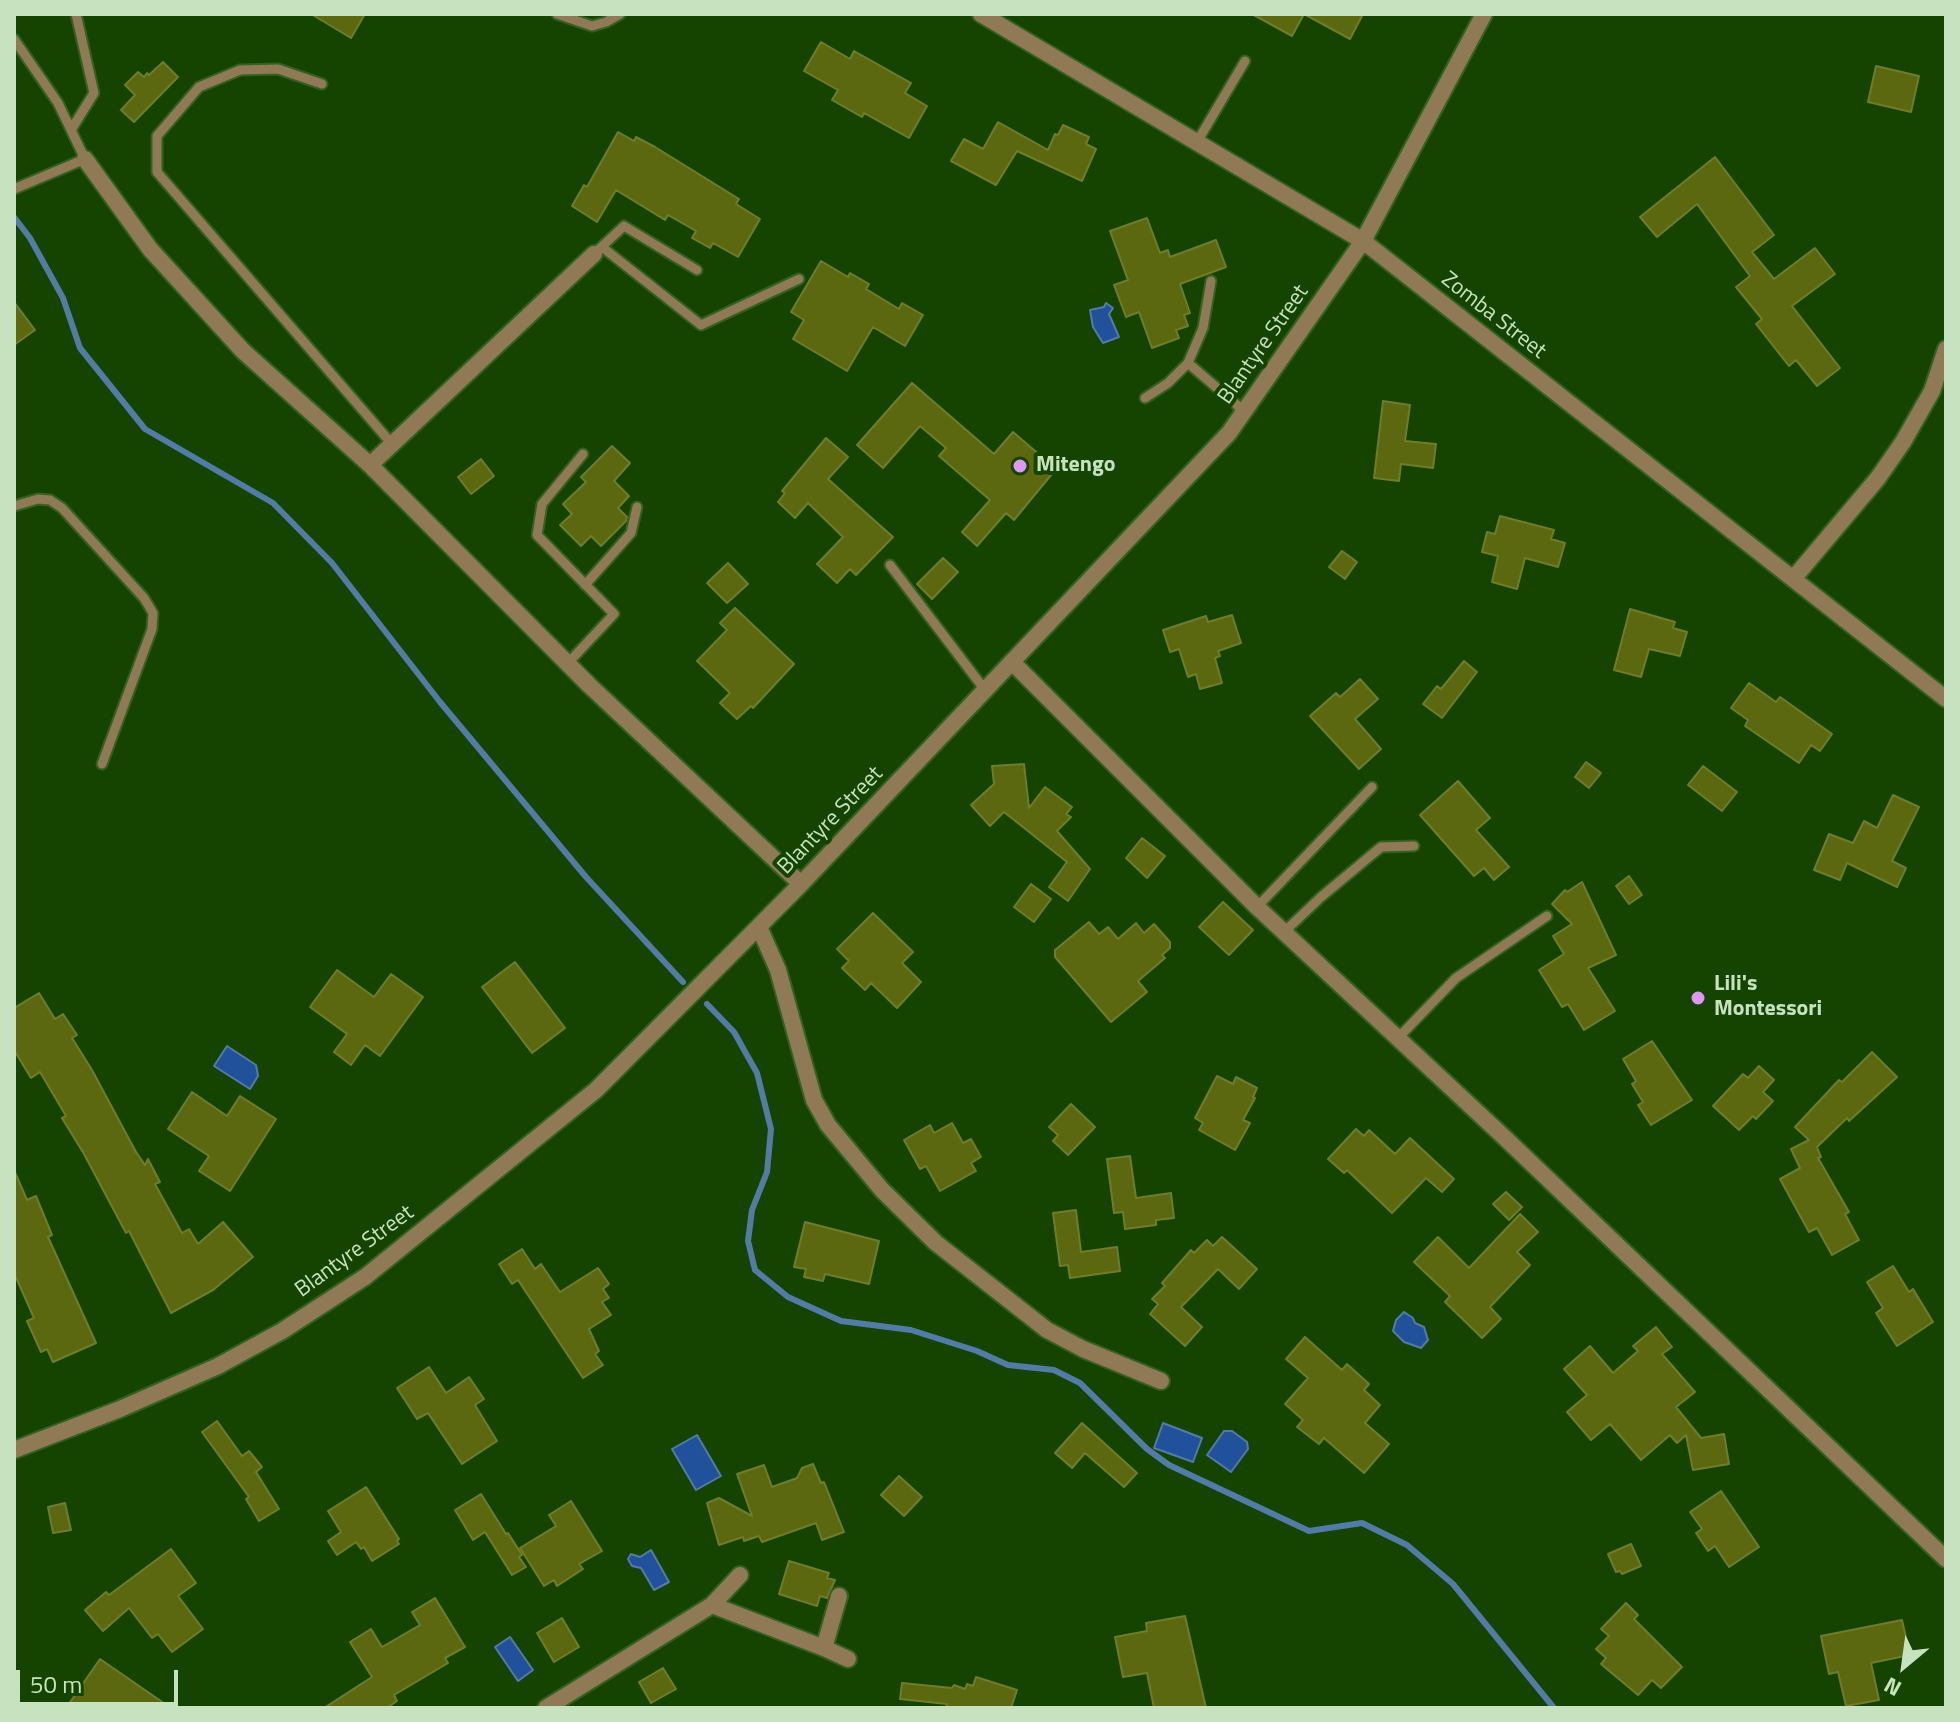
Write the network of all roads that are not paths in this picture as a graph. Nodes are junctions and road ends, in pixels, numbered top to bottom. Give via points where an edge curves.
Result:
1 (76, 14) edge
2 (557, 14) edge
3 (620, 14) edge
4 (981, 14) edge
5 (1484, 14) edge
6 (14, 39) edge
7 (1245, 61) dead end
8 (322, 84) dead end
9 (71, 130) junction
10 (1197, 142) junction
11 (85, 159) junction
12 (14, 189) edge
13 (1363, 241) junction
14 (598, 250) junction
15 (697, 270) dead end
16 (799, 279) dead end
17 (1211, 281) dead end
18 (1946, 349) edge
19 (1188, 363) junction
20 (1145, 398) dead end
21 (1245, 412) junction
22 (392, 444) junction
23 (583, 454) dead end
24 (370, 465) junction
25 (14, 506) edge
26 (637, 507) dead end
27 (890, 565) dead end
28 (1793, 579) junction
29 (585, 585) junction
30 (1012, 662) junction
31 (568, 663) junction
32 (985, 690) junction
33 (1946, 699) edge
34 (102, 764) dead end
35 (1372, 787) dead end
36 (1414, 846) dead end
37 (801, 884) junction
38 (1257, 907) junction
39 (1547, 916) dead end
40 (759, 927) junction
41 (1284, 932) junction
42 (1398, 1038) junction
43 (1161, 1381) dead end
44 (14, 1450) edge
45 (1946, 1559) edge
46 (740, 1575) dead end
47 (839, 1596) dead end
48 (712, 1605) junction
49 (824, 1648) junction
50 (848, 1659) dead end
51 (546, 1708) edge

1 - 9 lane via 94,93
2 - 3 lane via 592,26
4 - 10 street, Zomba Street
5 - 13 street, Blantyre Street
6 - 9 lane
7 - 10 lane
8 - 22 lane via 278,69 240,70 199,87 157,136 157,172
9 - 11 lane
10 - 13 street, Zomba Street
11 - 12 lane
11 - 24 street via 150,249 243,351
13 - 21 street, Blantyre Street
13 - 28 street, Zomba Street
14 - 15 lane via 624,226
14 - 16 lane via 701,325
14 - 22 street
17 - 19 lane via 1203,328
18 - 28 street via 1932,391 1903,442
19 - 20 lane
19 - 21 lane
21 - 30 street, Blantyre Street via 1192,475
22 - 24 street
23 - 29 lane via 542,504 537,535
24 - 31 street
25 - 34 lane via 38,499 62,508 153,613 152,629
26 - 29 lane via 631,533
27 - 32 lane
28 - 33 street, Zomba Street
29 - 31 lane via 614,614
30 - 32 street, Blantyre Street
30 - 38 street
31 - 37 street
32 - 37 street, Blantyre Street
35 - 38 lane
36 - 41 lane via 1381,847
37 - 40 street, Blantyre Street
38 - 41 street
39 - 42 lane via 1456,978
40 - 43 street via 778,970 814,1100 882,1190 936,1243 1047,1330
40 - 44 street, Blantyre Street via 596,1090 365,1277 251,1350
41 - 42 street
42 - 45 street
46 - 48 street
47 - 49 street
48 - 49 street
48 - 51 street
49 - 50 street

